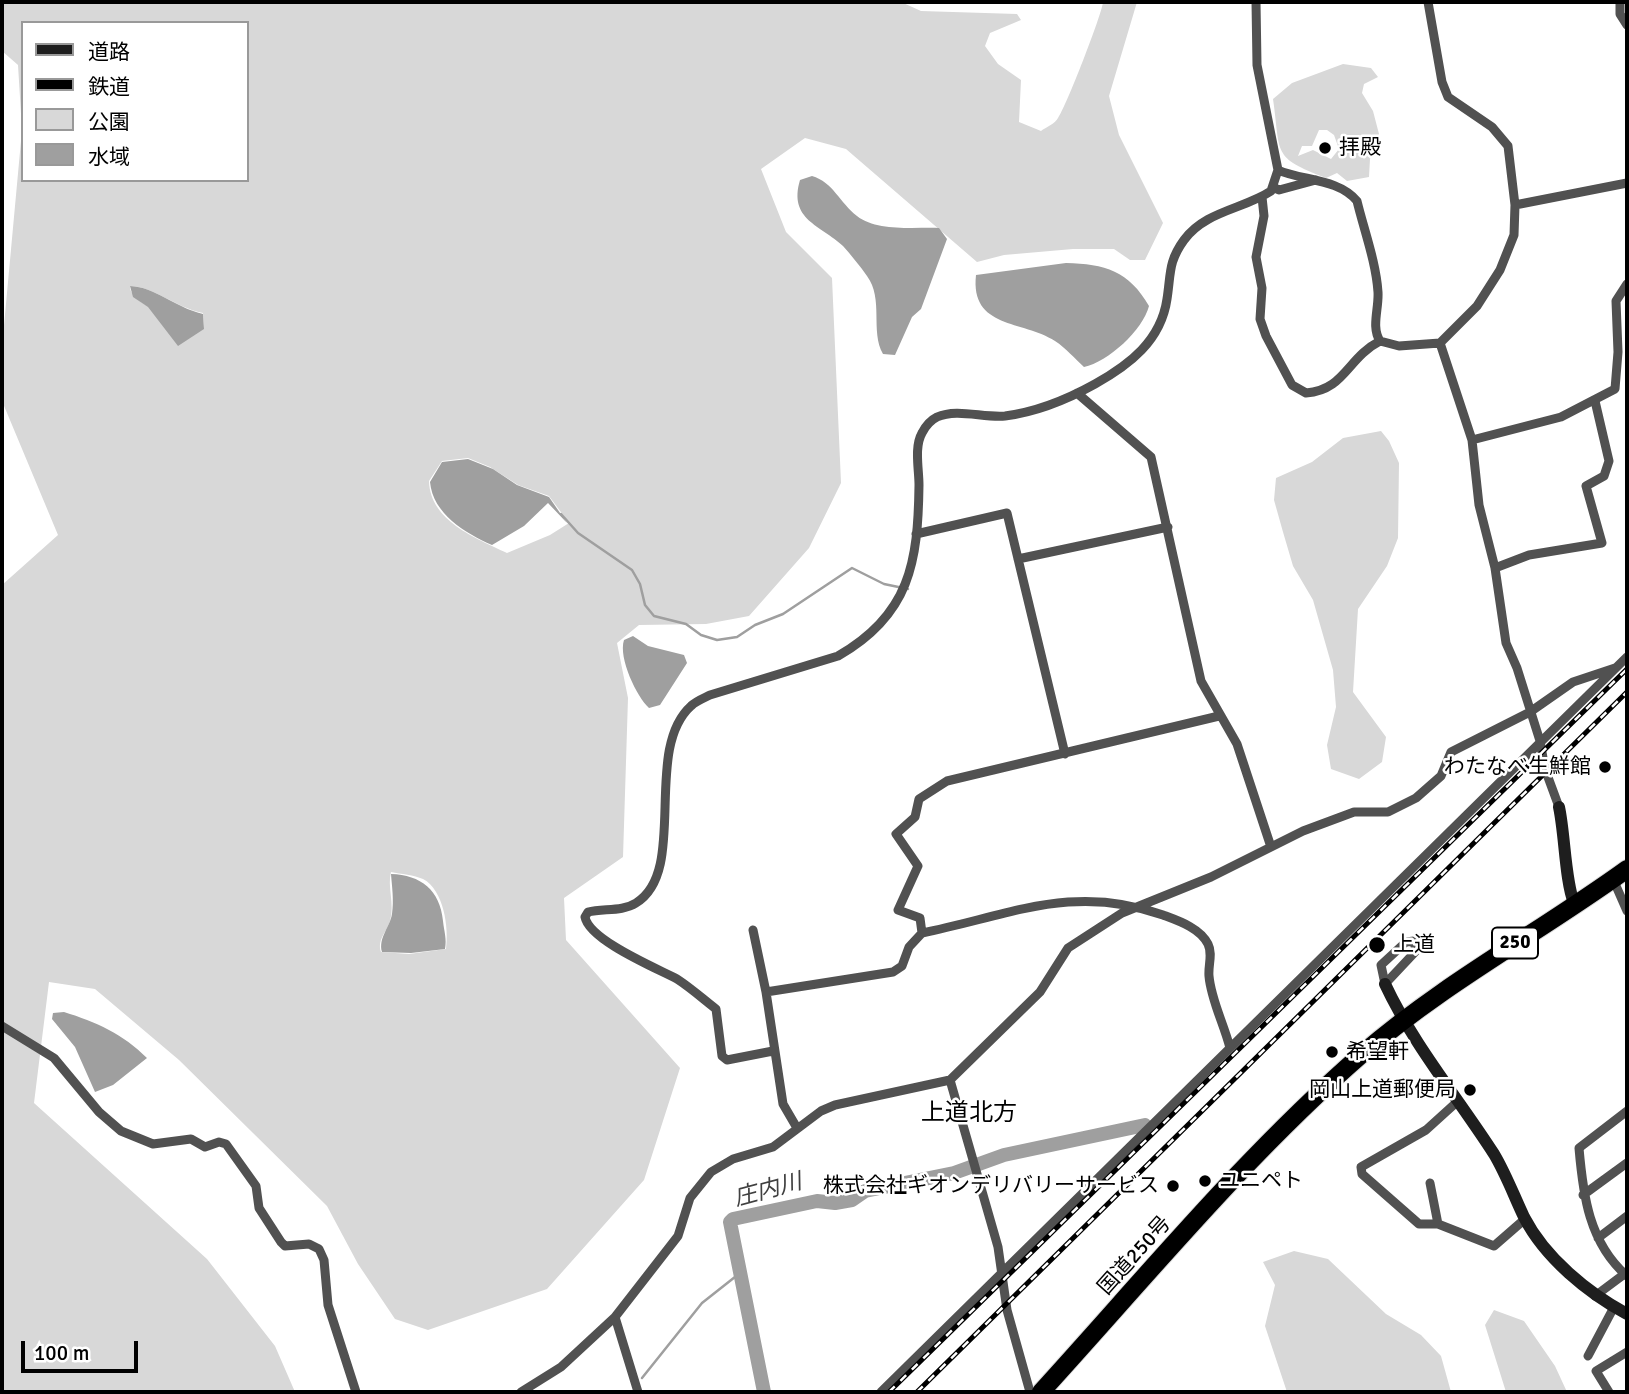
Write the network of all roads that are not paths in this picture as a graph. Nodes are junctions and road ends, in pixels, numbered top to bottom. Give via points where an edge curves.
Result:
1 (1256, 2) edge
2 (1429, 2) edge
3 (1620, 2) edge
4 (1627, 25) edge
5 (1278, 170) junction
6 (1316, 180) junction
7 (1627, 183) edge
8 (1273, 187) junction
9 (1262, 197) junction
10 (1515, 205) junction
11 (1627, 284) edge
12 (1380, 341) junction
13 (1440, 343) junction
14 (1077, 393) junction
15 (1595, 401) junction
16 (1472, 440) junction
17 (1168, 527) junction
18 (916, 534) junction
19 (1018, 559) junction
20 (1495, 568) junction
21 (1627, 657) edge
22 (1615, 668) junction
23 (1530, 712) junction
24 (1219, 716) junction
25 (1540, 741) junction
26 (1065, 754) junction
27 (1559, 807) joint
28 (1271, 847) junction
29 (1620, 874) edge
30 (1574, 903) junction
31 (1139, 906) junction
32 (1627, 911) edge
33 (753, 930) dead end
34 (922, 933) junction
35 (1385, 984) junction
36 (766, 992) junction
37 (1405, 1020) junction
38 (2, 1026) edge
39 (1230, 1048) junction
40 (773, 1051) junction
41 (950, 1080) junction
42 (1458, 1101) junction
43 (1627, 1111) edge
44 (797, 1128) junction
45 (1627, 1163) edge
46 (1430, 1183) dead end
47 (1583, 1195) junction
48 (1627, 1216) edge
49 (1525, 1219) junction
50 (1438, 1224) junction
51 (1598, 1238) junction
52 (1000, 1273) junction
53 (1626, 1274) edge
54 (1595, 1296) junction
55 (1614, 1307) junction
56 (1627, 1314) edge
57 (615, 1317) junction
58 (1627, 1352) edge
59 (1588, 1356) dead end
60 (356, 1392) edge
61 (521, 1392) edge
62 (638, 1392) edge
63 (881, 1392) edge
64 (1030, 1392) edge
65 (1041, 1392) edge
66 (1609, 1392) edge

1 - 5 street via 1257,65
2 - 10 street via 1448,97 1492,127 1508,146
3 - 4 street
5 - 6 street
5 - 8 street
6 - 8 street via 1279,190
6 - 12 street via 1357,201 1377,280
7 - 10 street
8 - 9 street
9 - 12 street via 1264,216 1256,257 1262,288 1260,319 1292,385 1306,393 1329,388 1341,379 1350,362
9 - 14 street via 1207,220 1186,237 1167,276 1167,299 1154,337 1116,371
10 - 13 street via 1514,235 1500,270 1478,306
11 - 15 street via 1616,301 1615,389
12 - 13 street via 1399,346
13 - 16 street
14 - 17 street via 1151,457
14 - 18 street via 1006,416 953,413 930,423 918,448
15 - 16 street via 1561,417
15 - 20 street via 1609,461 1604,475 1586,490 1602,543 1529,555
16 - 20 street via 1479,505
17 - 19 street
17 - 24 street via 1201,681
18 - 19 street via 1007,513
18 - 40 street via 903,594 855,646 820,663 710,695 691,706 674,738 658,875 645,897 633,905 584,916 601,936 677,979 716,1009 722,1056 727,1060
19 - 26 street
20 - 23 street via 1506,643
21 - 22 street
22 - 23 street via 1573,682
22 - 25 street
23 - 25 street
23 - 28 street via 1451,752 1441,776 1416,798 1388,812 1354,812
24 - 26 street
24 - 28 street via 1237,744
25 - 27 street
25 - 39 street
26 - 34 street via 947,781 919,799 915,817 895,834 918,866 898,910 920,918
27 - 30 street
28 - 31 street
29 - 30 highway, 国道250号 / 250
29 - 32 street
30 - 37 highway, 国道250号 / 250
31 - 34 street via 1107,900 1056,901
31 - 39 street via 1182,922 1208,944 1213,993
31 - 41 street via 1068,948 1040,992
33 - 36 street
34 - 36 street via 908,947 902,966 893,972
35 - 35 street via 1381,965 1406,942 1414,941 1416,951
35 - 37 street
36 - 40 street
37 - 42 street
37 - 65 highway, 国道250号 / 250 via 1278,1132
38 - 60 street via 54,1058 121,1131 153,1144 191,1139 205,1147 226,1144 256,1186 258,1208 281,1242 319,1249 328,1305
39 - 52 street
40 - 44 street via 783,1104
41 - 44 street via 835,1105
41 - 52 street via 998,1247
42 - 49 street via 1495,1156
42 - 50 street via 1426,1130 1361,1167 1362,1174 1414,1221
43 - 47 street via 1579,1148
44 - 57 street via 773,1147 733,1159 711,1172 690,1198 678,1236
45 - 47 street
46 - 50 street
47 - 51 street
48 - 51 street
49 - 50 street via 1494,1246
49 - 54 street via 1570,1274
51 - 53 street
52 - 63 street
52 - 64 street
53 - 54 street
54 - 55 street
55 - 56 street
55 - 59 street
57 - 61 street via 561,1367
57 - 62 street
58 - 66 street via 1596,1371

